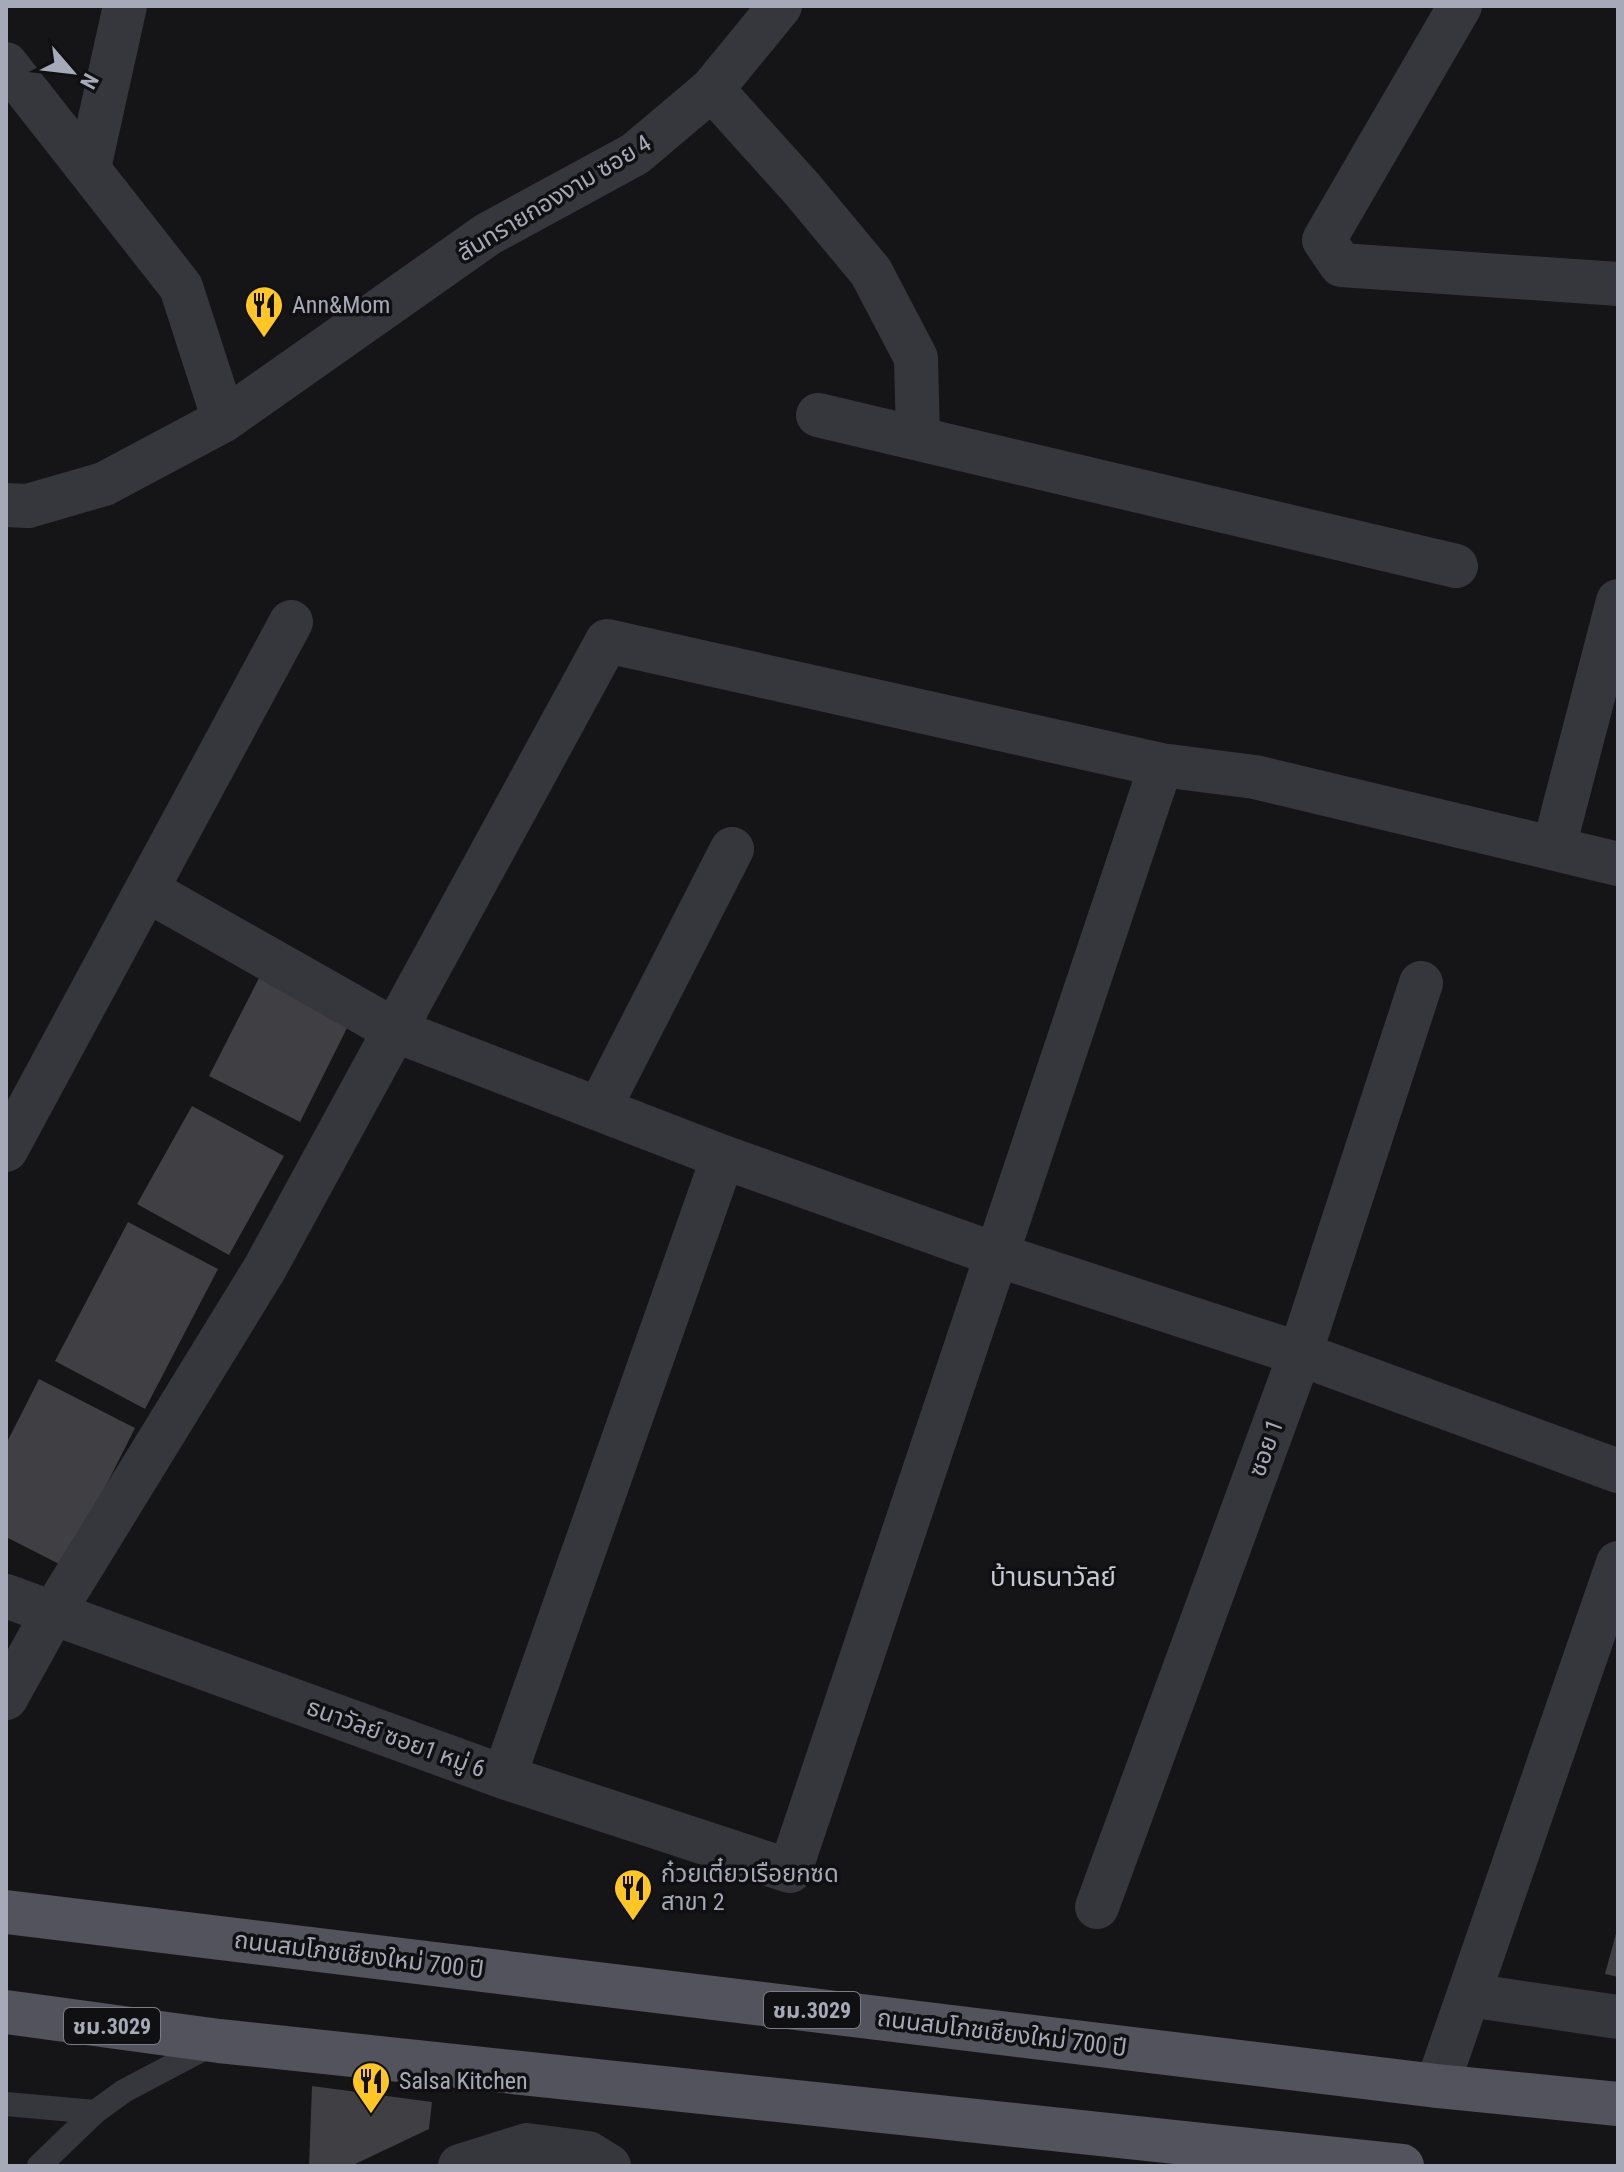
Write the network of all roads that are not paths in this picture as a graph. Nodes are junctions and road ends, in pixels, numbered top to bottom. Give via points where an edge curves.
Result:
1 (125, 6) edge
2 (780, 6) edge
3 (1460, 6) edge
4 (6, 64) edge
5 (712, 89) junction
6 (89, 168) junction
7 (1618, 284) edge
8 (818, 415) dead end
9 (224, 420) junction
10 (918, 438) junction
11 (6, 505) edge
12 (1456, 566) dead end
13 (1618, 601) edge
14 (291, 622) dead end
15 (1161, 765) junction
16 (1554, 847) junction
17 (732, 849) dead end
18 (1618, 864) edge
19 (147, 890) junction
20 (1421, 983) dead end
21 (394, 1030) junction
22 (599, 1109) junction
23 (6, 1150) edge
24 (723, 1157) junction
25 (997, 1255) junction
26 (1300, 1354) junction
27 (1618, 1471) edge
28 (1618, 1563) edge
29 (6, 1596) edge
30 (52, 1615) junction
31 (6, 1698) edge
32 (504, 1777) junction
33 (1097, 1907) dead end
34 (6, 1912) edge
35 (1469, 1995) junction
36 (6, 2012) edge
37 (1618, 2017) edge
38 (219, 2041) junction
39 (1437, 2086) junction
40 (6, 2104) edge
41 (1618, 2104) edge
42 (95, 2112) junction
43 (39, 2166) edge
44 (460, 2166) edge
45 (609, 2166) edge
46 (1393, 2166) edge

1 - 6 street
2 - 5 street, สันทรายกองงาม ซอย 4
3 - 7 street via 1324,240 1341,265
4 - 6 street
5 - 9 street, สันทรายกองงาม ซอย 4 via 635,154 488,234
5 - 10 street via 871,272 916,358
6 - 9 street via 181,287
8 - 10 street
9 - 11 street, สันทรายกองงาม ซอย 4 via 104,484 28,506
10 - 12 street
13 - 16 street
14 - 19 street
15 - 16 street via 1255,777
15 - 21 street via 607,641
15 - 25 street
16 - 18 street
17 - 22 street
19 - 21 street
19 - 23 street
20 - 26 street, ซอย 1
21 - 22 street
21 - 30 street via 265,1268
22 - 24 street
24 - 25 street
24 - 32 street
25 - 26 street
25 - 32 street, ธนาวัลย์ ซอย1 หมู่ 6 via 790,1871
26 - 27 street
26 - 33 street, ซอย 1
28 - 35 street
29 - 30 street, ธนาวัลย์ ซอย1 หมู่ 6
30 - 31 street
30 - 32 street, ธนาวัลย์ ซอย1 หมู่ 6
34 - 39 main road, ถนนสมโภชเชียงใหม่ 700 ปี / ชม.3029
35 - 37 street
35 - 39 street
36 - 38 main road, ชม.3029
38 - 42 lane
38 - 46 main road, ชม.3029
39 - 41 main road, ถนนสมโภชเชียงใหม่ 700 ปี / ชม.3029
40 - 42 lane
42 - 43 lane
44 - 45 street via 527,2145 588,2153

